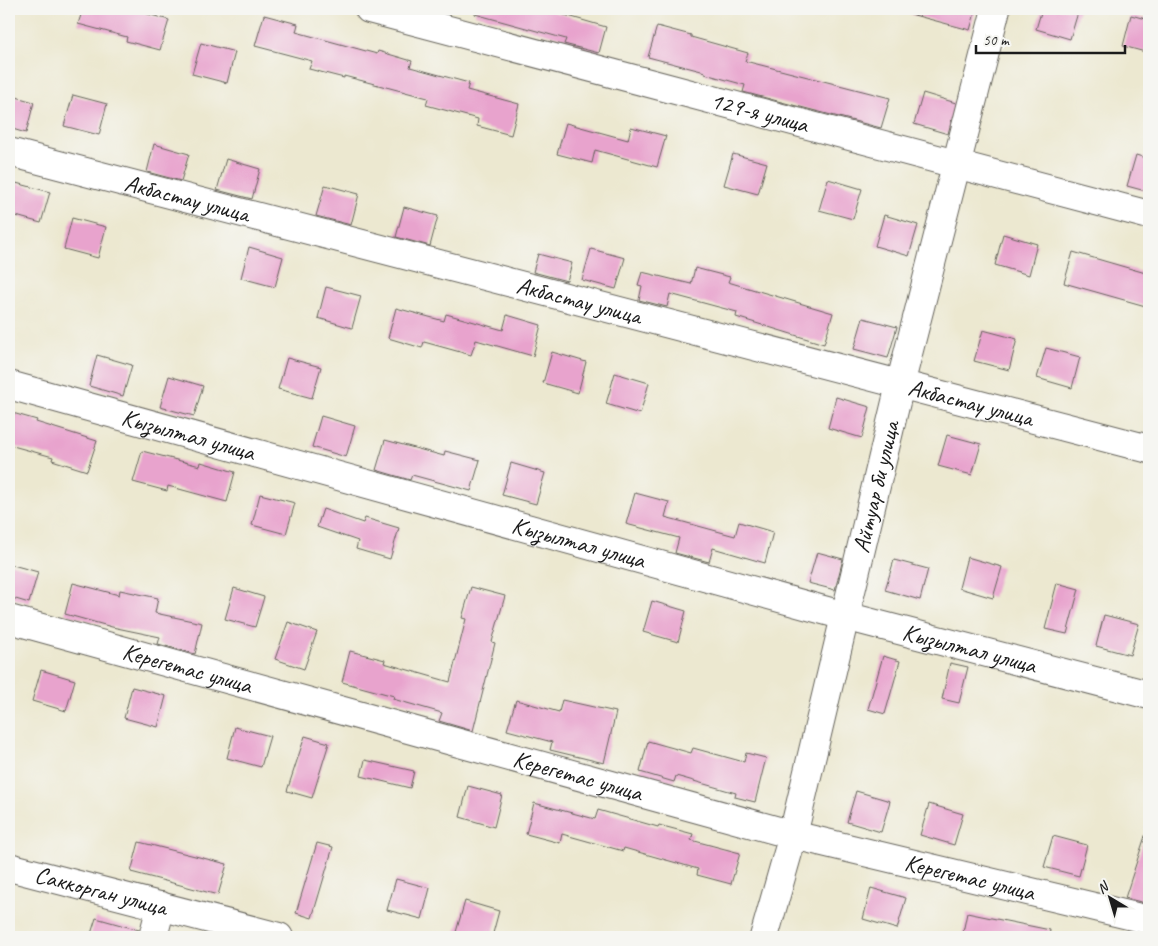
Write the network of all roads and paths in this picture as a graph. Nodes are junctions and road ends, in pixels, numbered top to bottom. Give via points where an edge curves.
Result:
1 (369, 9) edge
2 (996, 9) edge
3 (9, 152) edge
4 (956, 163) junction
5 (1149, 215) edge
6 (900, 384) junction
7 (9, 385) edge
8 (1149, 449) edge
9 (846, 616) junction
10 (9, 619) edge
11 (1149, 695) edge
12 (793, 834) junction
13 (9, 867) edge
14 (161, 906) junction
15 (1149, 920) edge
16 (153, 937) edge
17 (279, 937) edge
18 (764, 937) edge

1 - 4 street, 129-я улица
2 - 4 street, Айтуар би улица
3 - 6 street, Акбастау улица
4 - 5 street, 129-я улица
4 - 6 street, Айтуар би улица
6 - 8 street, Акбастау улица
6 - 9 street, Айтуар би улица
7 - 9 street, Кызылтал улица
9 - 11 street, Кызылтал улица
9 - 12 street, Айтуар би улица
10 - 12 street, Керегетас улица
12 - 15 street, Керегетас улица
12 - 18 street, Айтуар би улица
13 - 14 street, Саккорган улица
14 - 16 street
14 - 17 street, Саккорган улица

